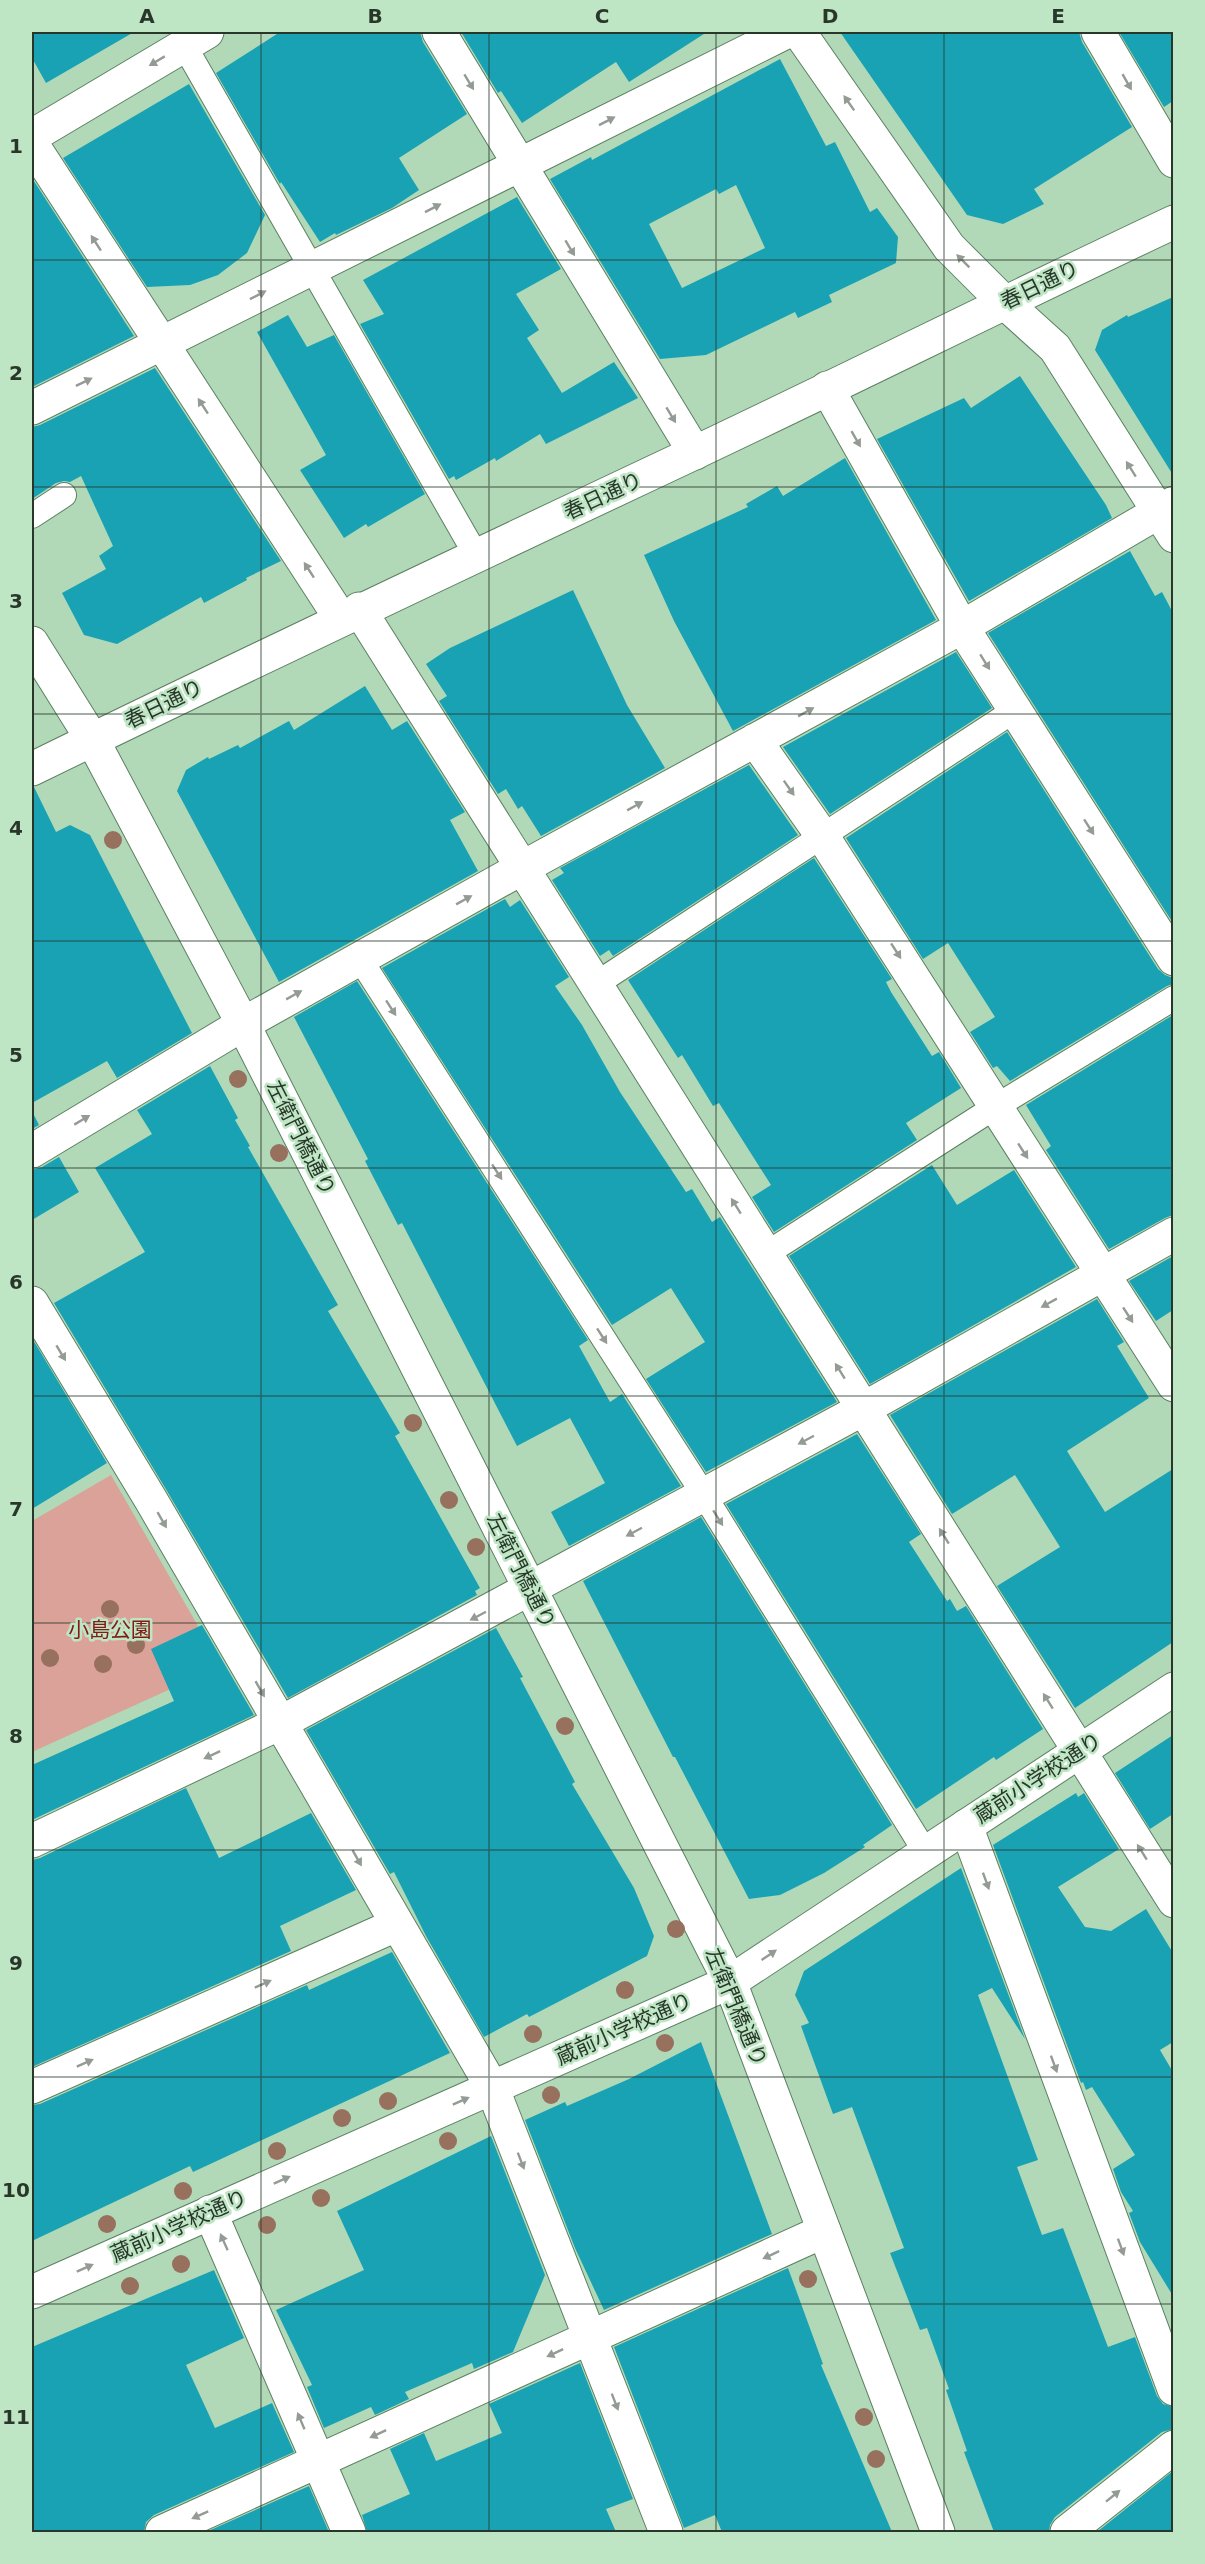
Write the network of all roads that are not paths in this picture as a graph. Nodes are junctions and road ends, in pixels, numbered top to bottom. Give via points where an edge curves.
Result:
1 (439, 32) edge
2 (786, 32) edge
3 (799, 32) edge
4 (1098, 32) edge
5 (196, 38) edge
6 (32, 136) edge
7 (32, 144) edge
8 (1173, 161) edge
9 (519, 164) junction
10 (1173, 222) edge
11 (312, 268) junction
12 (1004, 302) junction
13 (162, 344) junction
14 (827, 388) junction
15 (32, 408) edge
16 (694, 453) junction
17 (64, 495) dead end
18 (32, 516) edge
19 (1168, 517) edge
20 (476, 555) junction
21 (350, 614) junction
22 (962, 627) junction
23 (32, 643) edge
24 (1015, 711) junction
25 (92, 739) junction
26 (755, 740) junction
27 (32, 769) edge
28 (823, 837) junction
29 (522, 867) junction
30 (360, 959) junction
31 (1173, 959) edge
32 (596, 984) junction
33 (1173, 998) edge
34 (243, 1023) junction
35 (995, 1107) junction
36 (32, 1150) edge
37 (1173, 1234) edge
38 (766, 1254) junction
39 (1102, 1274) junction
40 (32, 1303) edge
41 (1173, 1385) edge
42 (863, 1409) junction
43 (704, 1495) junction
44 (530, 1588) junction
45 (1173, 1689) edge
46 (280, 1723) junction
47 (1079, 1751) junction
48 (966, 1826) junction
49 (32, 1841) edge
50 (926, 1853) junction
51 (1173, 1901) edge
52 (396, 1925) junction
53 (730, 1982) junction
54 (32, 2087) edge
55 (492, 2087) junction
56 (210, 2212) junction
57 (824, 2231) junction
58 (32, 2292) edge
59 (590, 2337) junction
60 (1173, 2388) edge
61 (1173, 2447) edge
62 (318, 2462) junction
63 (162, 2532) edge
64 (349, 2532) edge
65 (666, 2532) edge
66 (938, 2532) edge
67 (1067, 2532) edge

1 -> 9 street
9 -> 2 street
12 -> 3 street via 949,247
4 -> 8 street
5 -> 6 street
5 - 11 lane
13 -> 7 street
11 -> 9 street
9 -> 16 street
10 - 12 street, 春日通り
13 -> 11 street
11 - 20 lane
12 - 14 street, 春日通り
19 -> 12 street via 1055,348
15 -> 13 street
21 -> 13 street
14 - 16 street, 春日通り
14 -> 22 street
16 - 20 street, 春日通り
17 - 18 lane
19 - 22 street
20 - 21 street, 春日通り
21 - 25 street, 春日通り
21 - 29 street
22 -> 24 street
26 -> 22 street
23 - 25 street, 左衛門橋通り
24 - 28 lane
24 -> 31 street
25 - 27 street, 春日通り
25 - 34 street, 左衛門橋通り
26 -> 28 street
29 -> 26 street
28 - 32 lane
28 -> 35 street
30 -> 29 street
29 - 32 street
34 -> 30 street
30 -> 43 lane
38 -> 32 street
33 - 35 lane
36 -> 34 street
34 - 44 street, 左衛門橋通り
35 - 38 lane
35 -> 39 street
37 - 39 street
42 -> 38 street
39 -> 41 street
39 -> 42 street
40 -> 46 street
42 -> 43 street
47 -> 42 street
43 -> 44 street
43 -> 50 lane
44 -> 46 street
44 - 53 street, 左衛門橋通り
45 - 47 street, 蔵前小学校通り
46 -> 49 street
46 -> 52 street
47 - 48 street, 蔵前小学校通り
51 -> 47 street
48 - 50 street, 蔵前小学校通り
48 -> 60 street
53 -> 50 street, 蔵前小学校通り
54 -> 52 street
52 - 55 street
53 - 55 street, 蔵前小学校通り
53 - 57 street, 左衛門橋通り
56 -> 55 street, 蔵前小学校通り
55 -> 59 street
58 -> 56 street, 蔵前小学校通り
62 -> 56 street
57 -> 59 street
57 - 66 street, 左衛門橋通り
59 -> 62 street
59 -> 65 street
67 -> 61 street
62 -> 63 street
62 - 64 street

